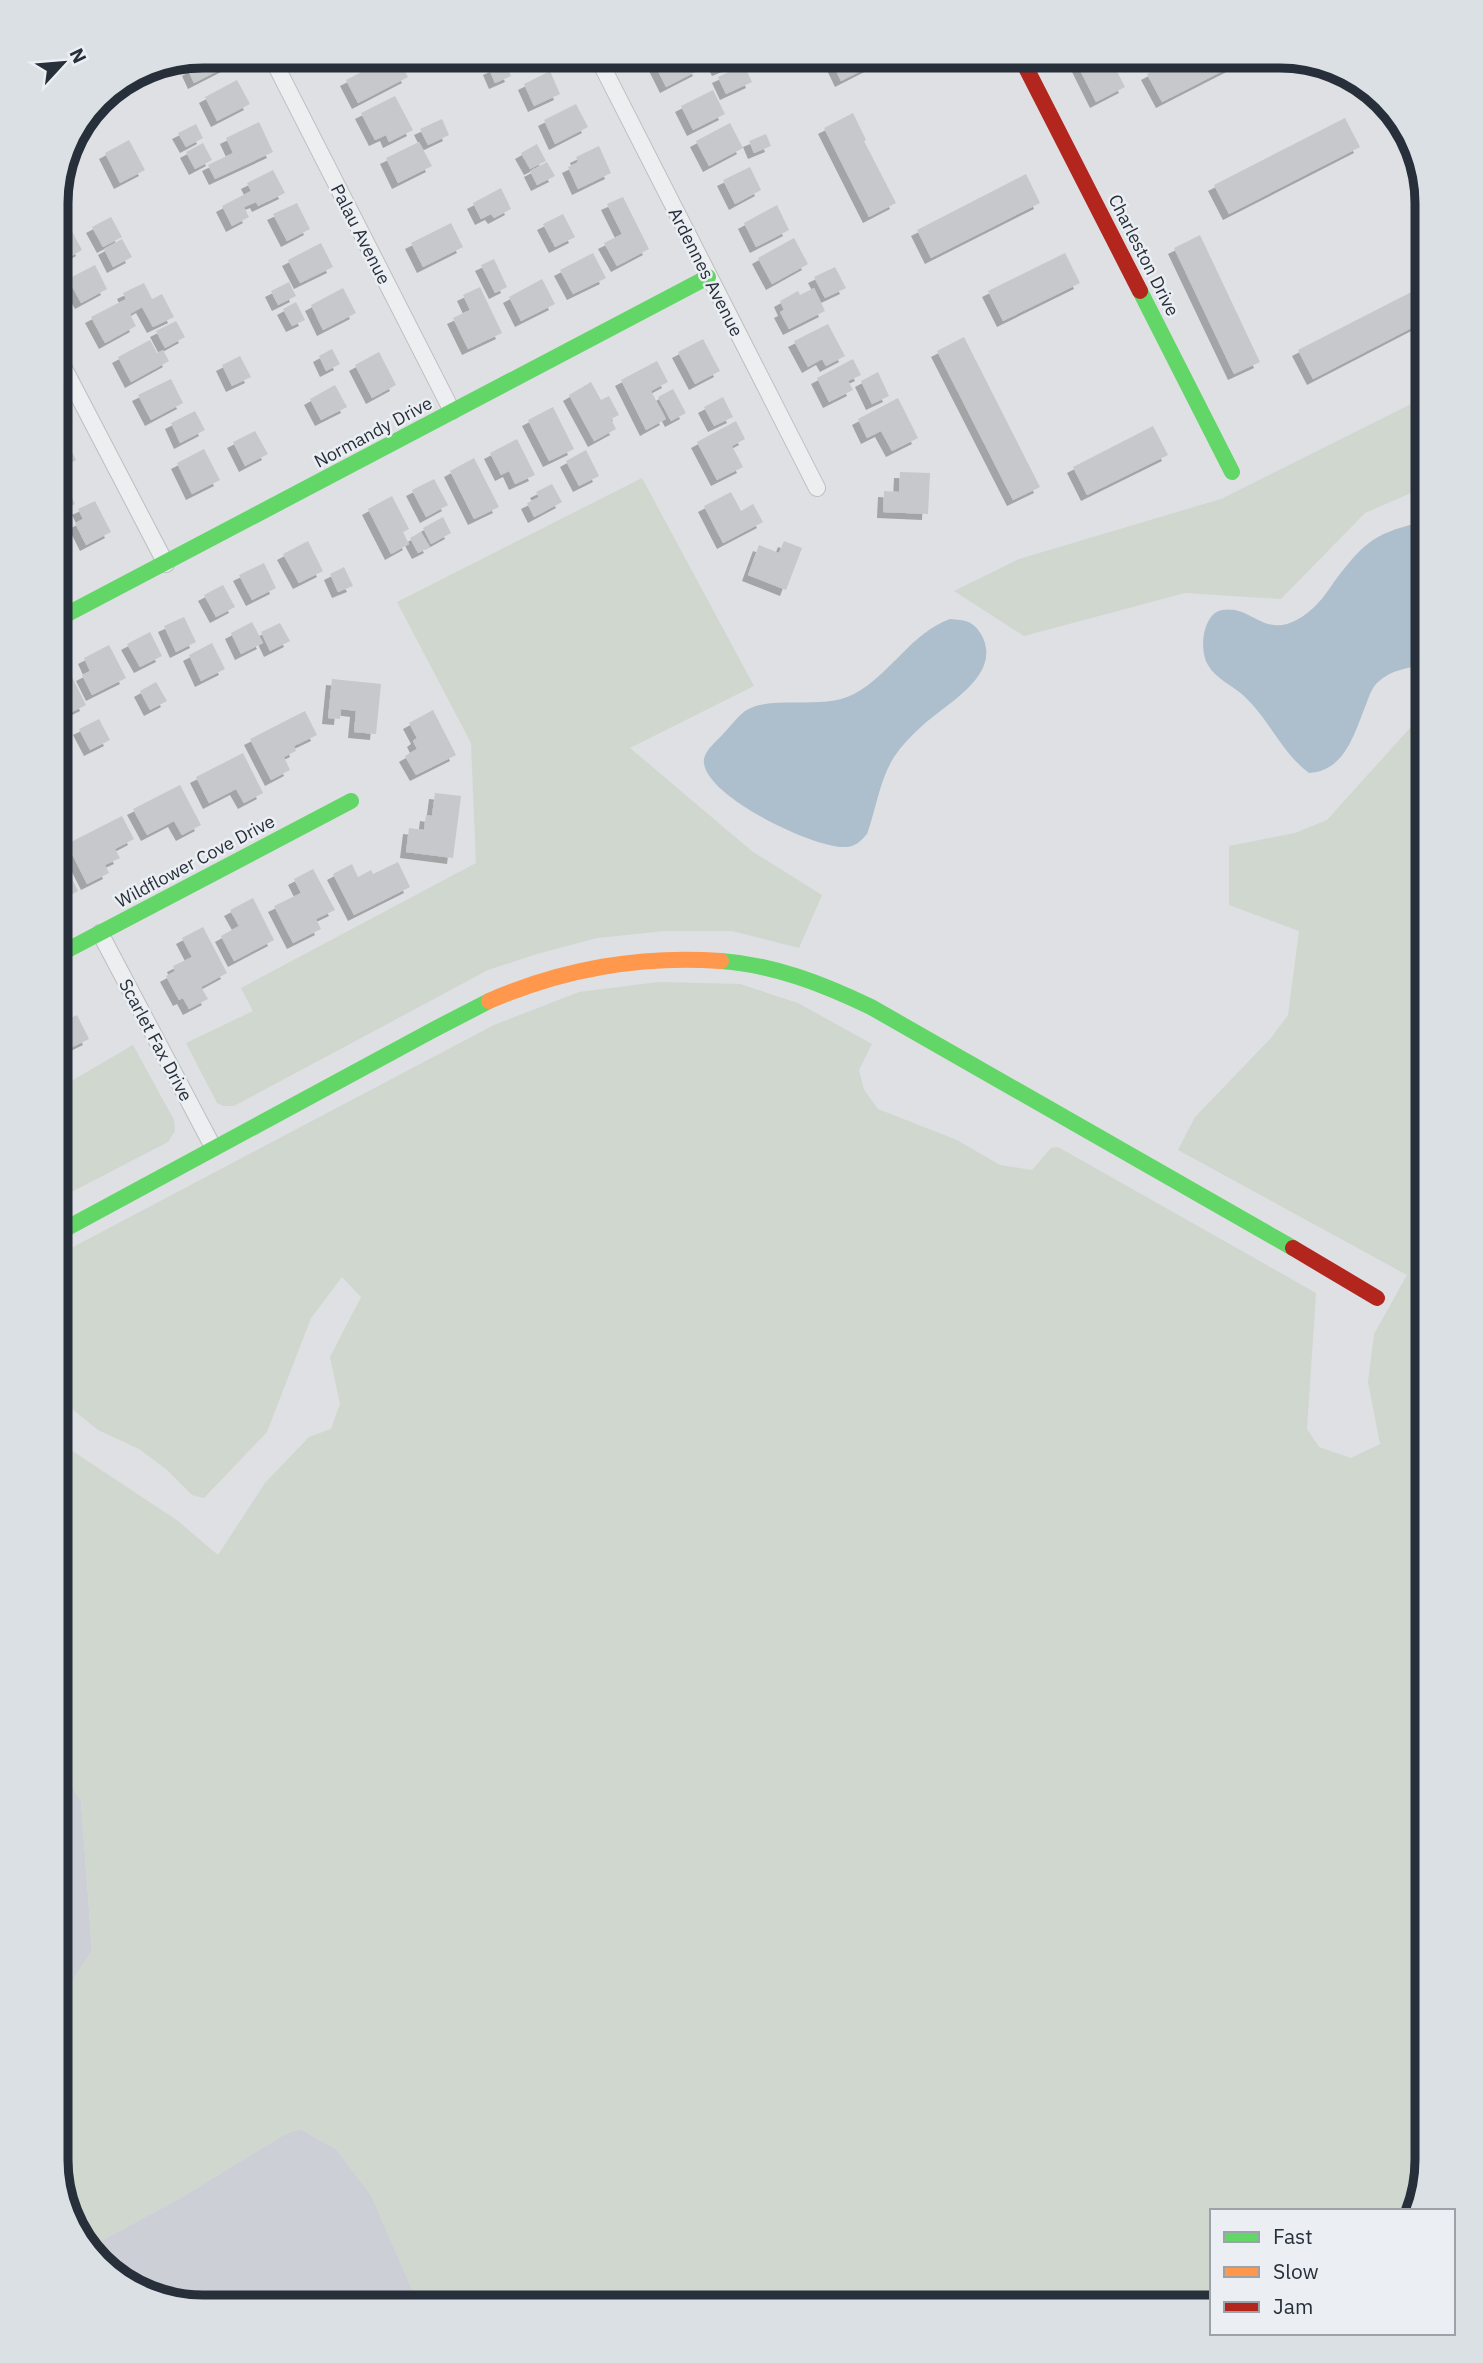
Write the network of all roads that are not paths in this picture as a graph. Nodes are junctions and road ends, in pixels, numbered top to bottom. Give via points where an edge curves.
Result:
1 (277, 68) edge
2 (603, 68) edge
3 (1027, 69) edge
4 (708, 277) junction
5 (69, 378) edge
6 (452, 411) junction
7 (1232, 472) dead end
8 (817, 488) dead end
9 (166, 564) junction
10 (69, 613) edge
11 (351, 800) dead end
12 (100, 933) junction
13 (69, 949) edge
14 (213, 1147) junction
15 (68, 1227) edge
16 (1377, 1298) dead end

1 - 6 street, Palau Avenue
2 - 4 street, Ardennes Avenue
3 - 7 street, Charleston Drive
4 - 6 street, Normandy Drive
4 - 8 street, Ardennes Avenue
5 - 9 street
6 - 9 street, Normandy Drive
9 - 10 street, Normandy Drive
11 - 12 street, Wildflower Cove Drive
12 - 13 street, Wildflower Cove Drive
12 - 14 street, Scarlet Fax Drive
14 - 15 street
14 - 16 street via 487,1002 531,984 630,962 761,966 832,988

